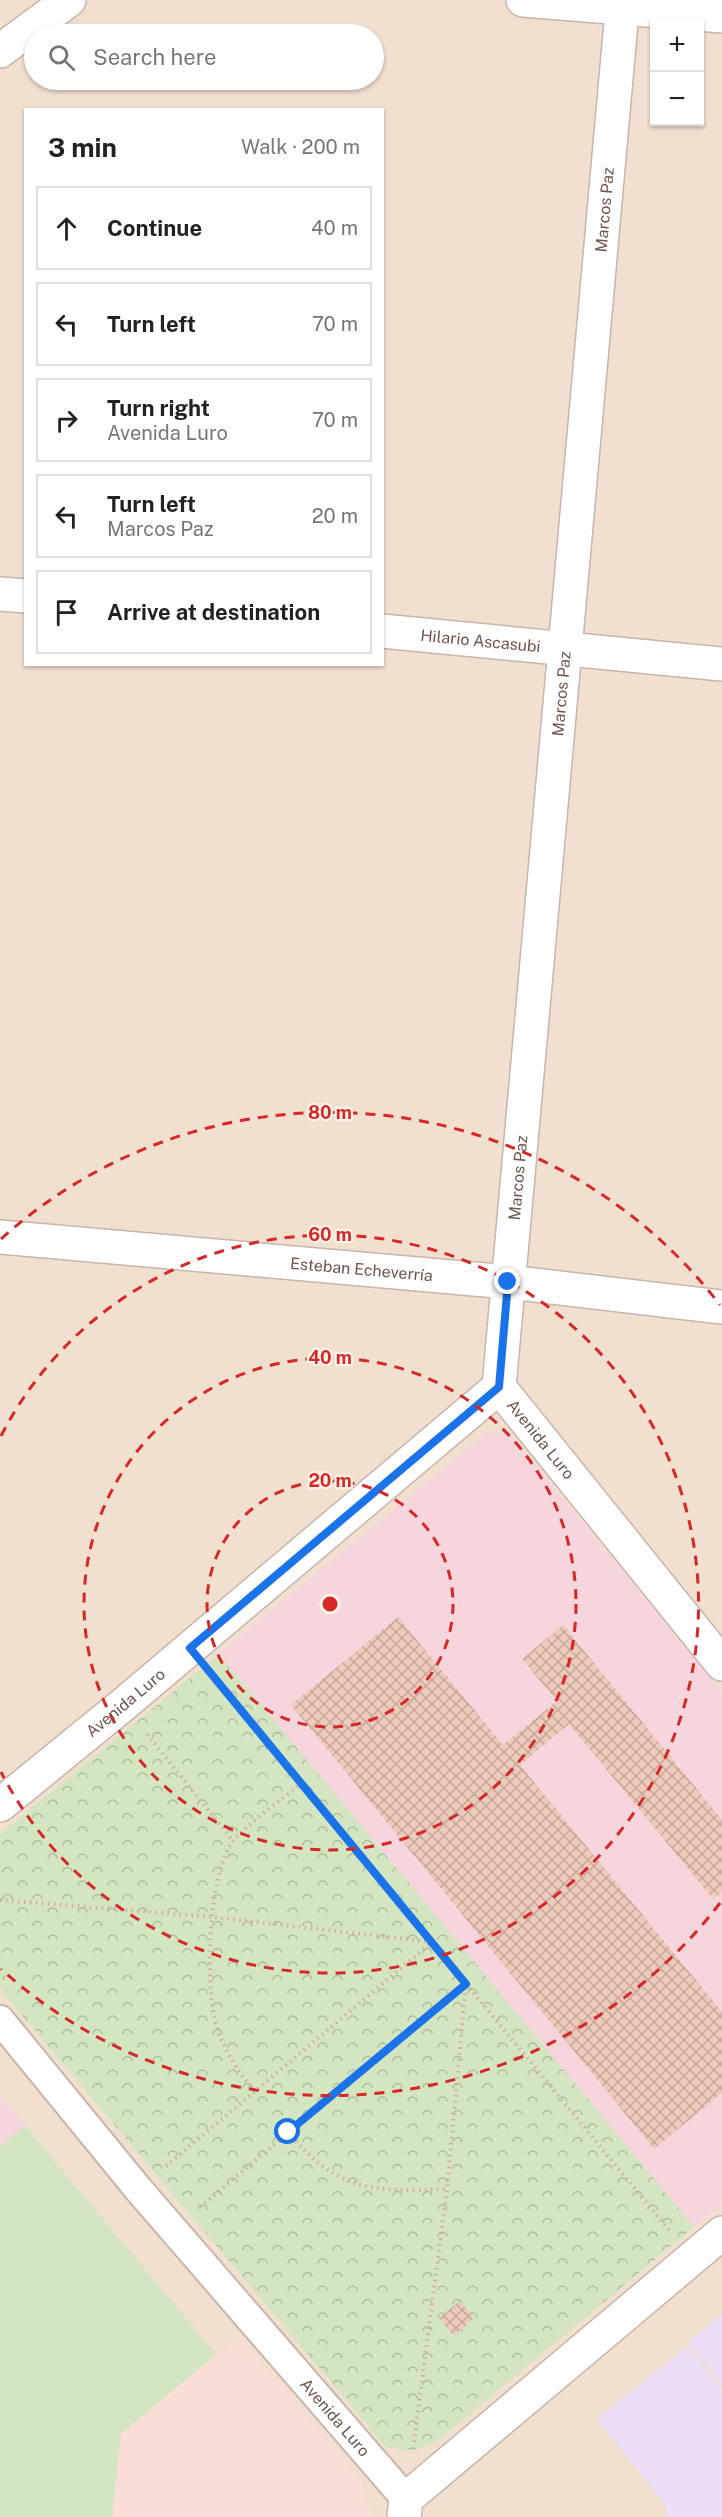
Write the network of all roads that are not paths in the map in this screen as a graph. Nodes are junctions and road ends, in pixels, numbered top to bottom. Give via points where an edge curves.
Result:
1 (69, 0) edge
2 (523, 0) edge
3 (623, 4) edge
4 (722, 16) edge
5 (37, 24) edge
6 (24, 33) edge
7 (0, 51) edge
8 (0, 594) edge
9 (24, 596) edge
10 (384, 632) edge
11 (565, 649) junction
12 (722, 664) edge
13 (0, 1237) edge
14 (508, 1282) junction
15 (722, 1307) edge
16 (499, 1387) junction
17 (722, 1664) edge
18 (0, 1805) edge
19 (0, 2020) edge
20 (722, 2233) edge
21 (405, 2508) edge

1 - 5 street
2 - 3 street
3 - 4 street
3 - 11 street, Marcos Paz
6 - 7 street
8 - 9 street
10 - 11 street, Hilario Ascasubi
11 - 12 street, Hilario Ascasubi
11 - 14 street, Marcos Paz
13 - 14 street, Esteban Echeverría
14 - 15 street, Esteban Echeverría
14 - 16 street, Marcos Paz
16 - 17 street, Avenida Luro
16 - 18 street, Avenida Luro
19 - 21 street, Avenida Luro
20 - 21 street

